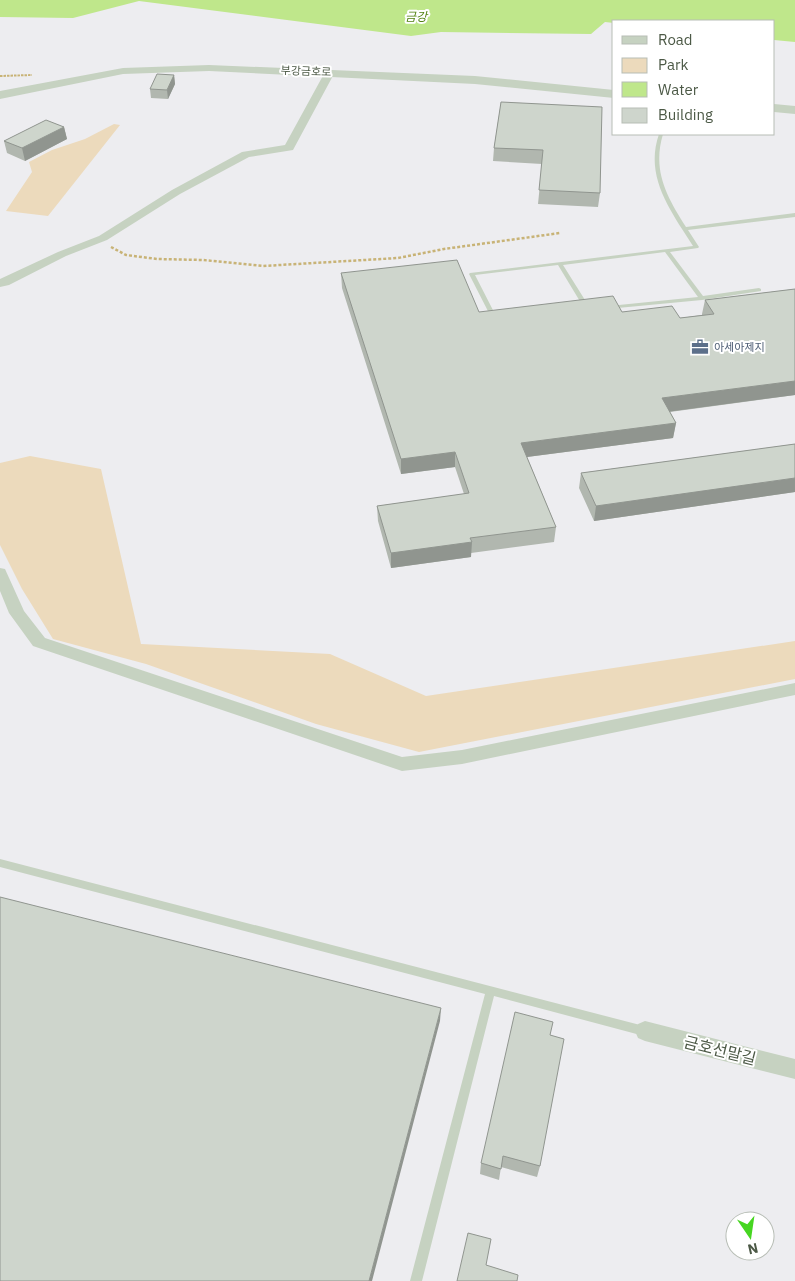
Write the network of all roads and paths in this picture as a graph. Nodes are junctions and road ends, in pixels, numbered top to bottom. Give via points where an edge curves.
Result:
1 (330, 72) junction
2 (612, 94) edge
3 (0, 95) edge
4 (775, 108) edge
5 (795, 110) edge
6 (661, 135) edge
7 (795, 215) edge
8 (685, 229) junction
9 (560, 233) dead end
10 (97, 240) junction
11 (667, 251) junction
12 (560, 264) junction
13 (0, 283) edge
14 (759, 290) dead end
15 (702, 298) junction
16 (588, 310) junction
17 (579, 311) edge
18 (504, 318) edge
19 (0, 573) edge
20 (795, 688) edge
21 (0, 863) edge
22 (490, 992) junction
23 (646, 1031) joint
24 (795, 1069) edge
25 (416, 1281) edge

1 - 2 street, 부강금호로 via 475,80
1 - 3 street, 부강금호로 via 209,68 141,70 94,75
1 - 10 street via 289,148 246,154
4 - 5 street
6 - 8 lane via 657,147 658,173 672,208
7 - 8 lane
8 - 11 lane via 696,247
9 - 10 path via 398,258 263,266 126,255
10 - 13 street
11 - 12 lane
11 - 15 lane
12 - 16 lane
12 - 18 lane via 472,274 495,320
14 - 15 lane
15 - 16 lane
16 - 17 lane
19 - 20 street via 17,613 39,642 402,764 462,757
21 - 22 lane
22 - 23 lane
22 - 25 lane
23 - 24 street, 금호선말길

